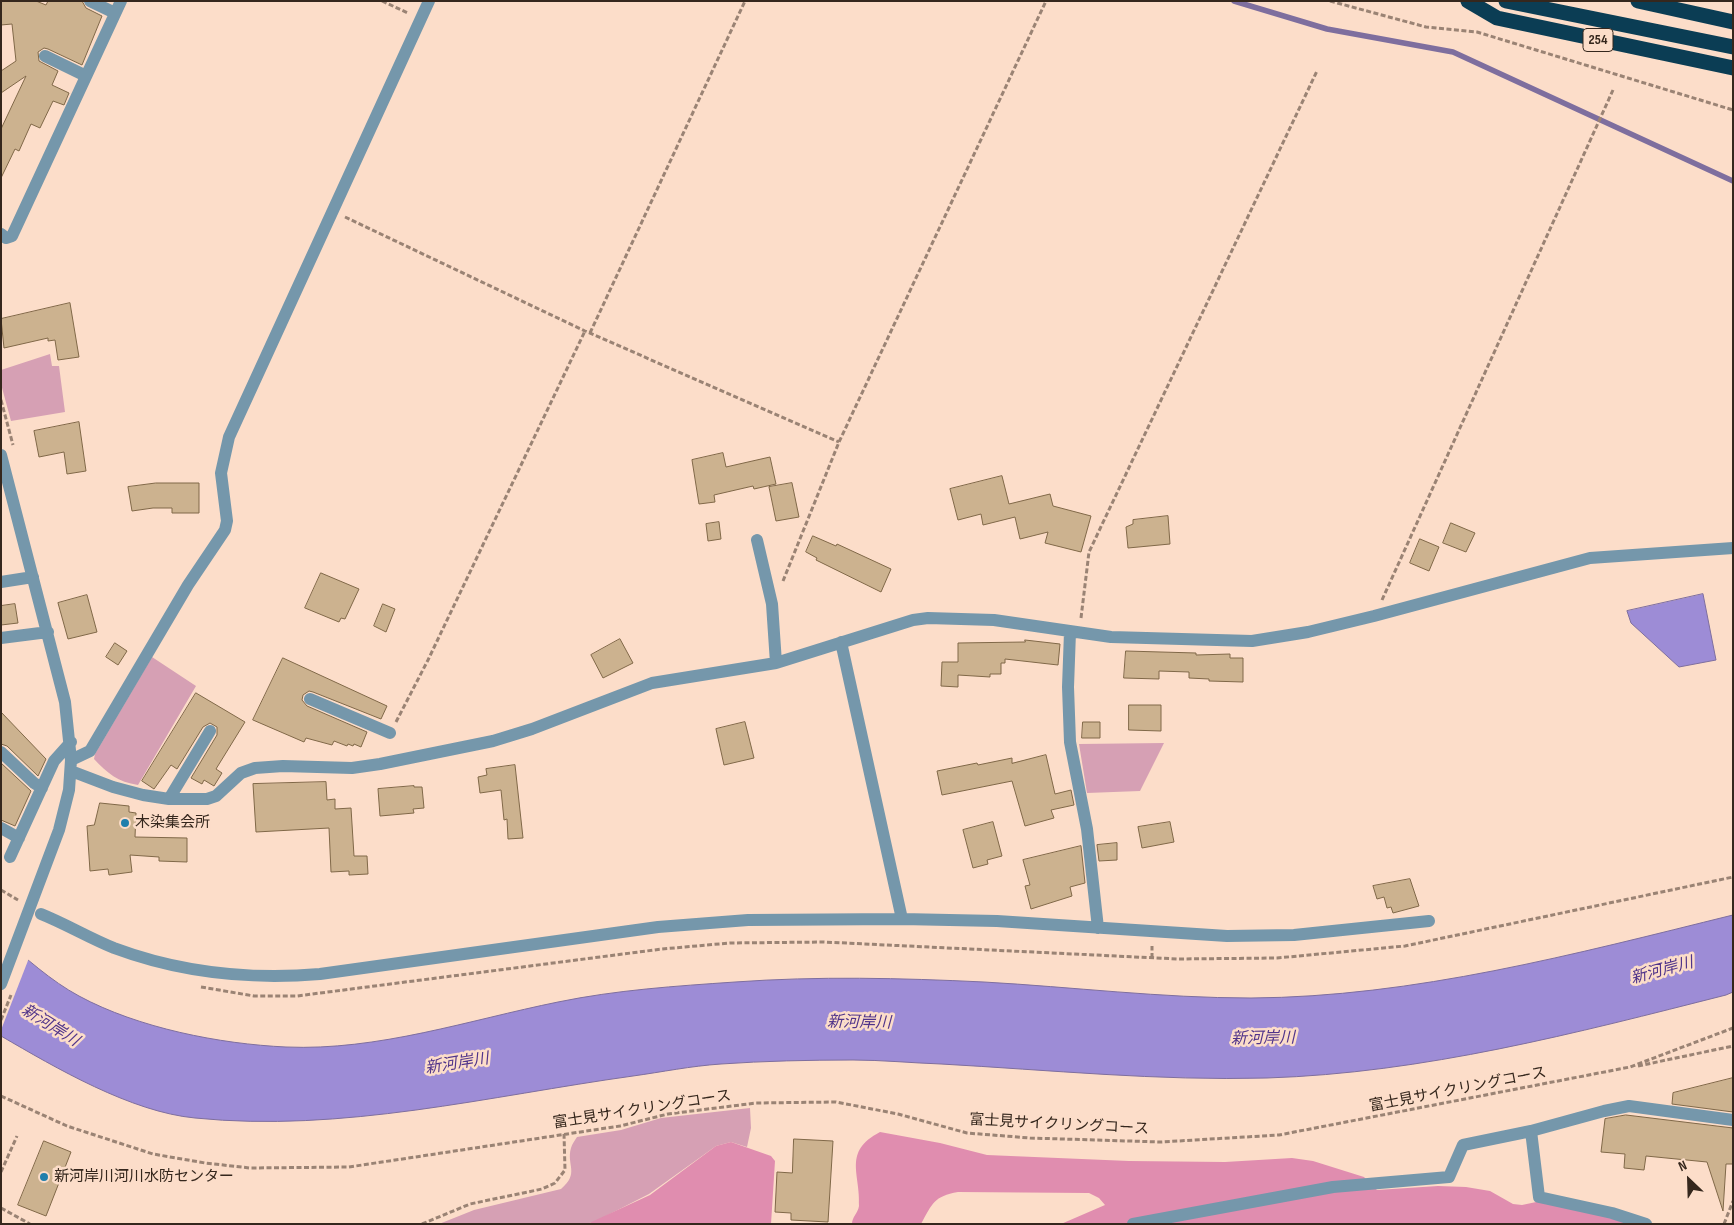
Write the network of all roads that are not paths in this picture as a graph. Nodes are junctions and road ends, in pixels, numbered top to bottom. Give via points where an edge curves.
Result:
1 (90, 1) edge
2 (429, 1) edge
3 (1468, 1) edge
4 (1506, 1) edge
5 (1638, 1) edge
6 (118, 7) edge
7 (1733, 22) edge
8 (1733, 46) edge
9 (45, 56) dead end
10 (1733, 68) edge
11 (86, 76) junction
12 (1, 234) edge
13 (1, 455) edge
14 (757, 540) dead end
15 (1733, 548) edge
16 (32, 576) junction
17 (1, 582) edge
18 (48, 632) junction
19 (1074, 633) junction
20 (1, 638) edge
21 (841, 642) junction
22 (776, 663) junction
23 (310, 699) dead end
24 (210, 731) dead end
25 (390, 733) road end
26 (71, 742) junction
27 (1, 752) edge
28 (71, 765) junction
29 (42, 788) junction
30 (169, 799) junction
31 (1, 828) edge
32 (19, 838) junction
33 (10, 857) dead end
34 (41, 914) dead end
35 (902, 918) junction
36 (1429, 921) dead end
37 (1098, 928) junction
38 (1, 984) edge
39 (1733, 1120) edge
40 (1531, 1131) junction
41 (1133, 1224) edge
42 (1646, 1224) edge

1 - 6 street
2 - 28 street via 226,445 221,473 227,521 225,530 183,593 90,751
3 - 10 highway, 254 via 1497,18
4 - 8 highway, 254
5 - 7 highway
6 - 11 street
9 - 11 street
11 - 12 street via 12,236 6,238
13 - 16 street
14 - 22 street via 772,604
15 - 19 street via 1590,558 1374,616 1252,641 1158,640
16 - 17 street
16 - 18 street
18 - 20 street
18 - 26 street
19 - 21 street via 994,620 928,618
19 - 37 street via 1068,687 1070,742 1087,829
21 - 22 street
21 - 35 street
22 - 30 street via 652,683 493,741 371,766 255,768 241,773 216,796
23 - 25 street
24 - 30 street
26 - 28 street
26 - 29 street via 54,761
27 - 29 street
28 - 30 street via 129,792
28 - 38 street via 65,808
29 - 32 street
31 - 32 street
32 - 33 street
34 - 35 street via 83,935 151,960 218,975 264,977 320,974 704,922
35 - 37 street
36 - 37 street via 1284,935 1227,936
39 - 40 street via 1629,1106
40 - 41 street via 1463,1145 1448,1177 1333,1187
40 - 42 street via 1539,1197

